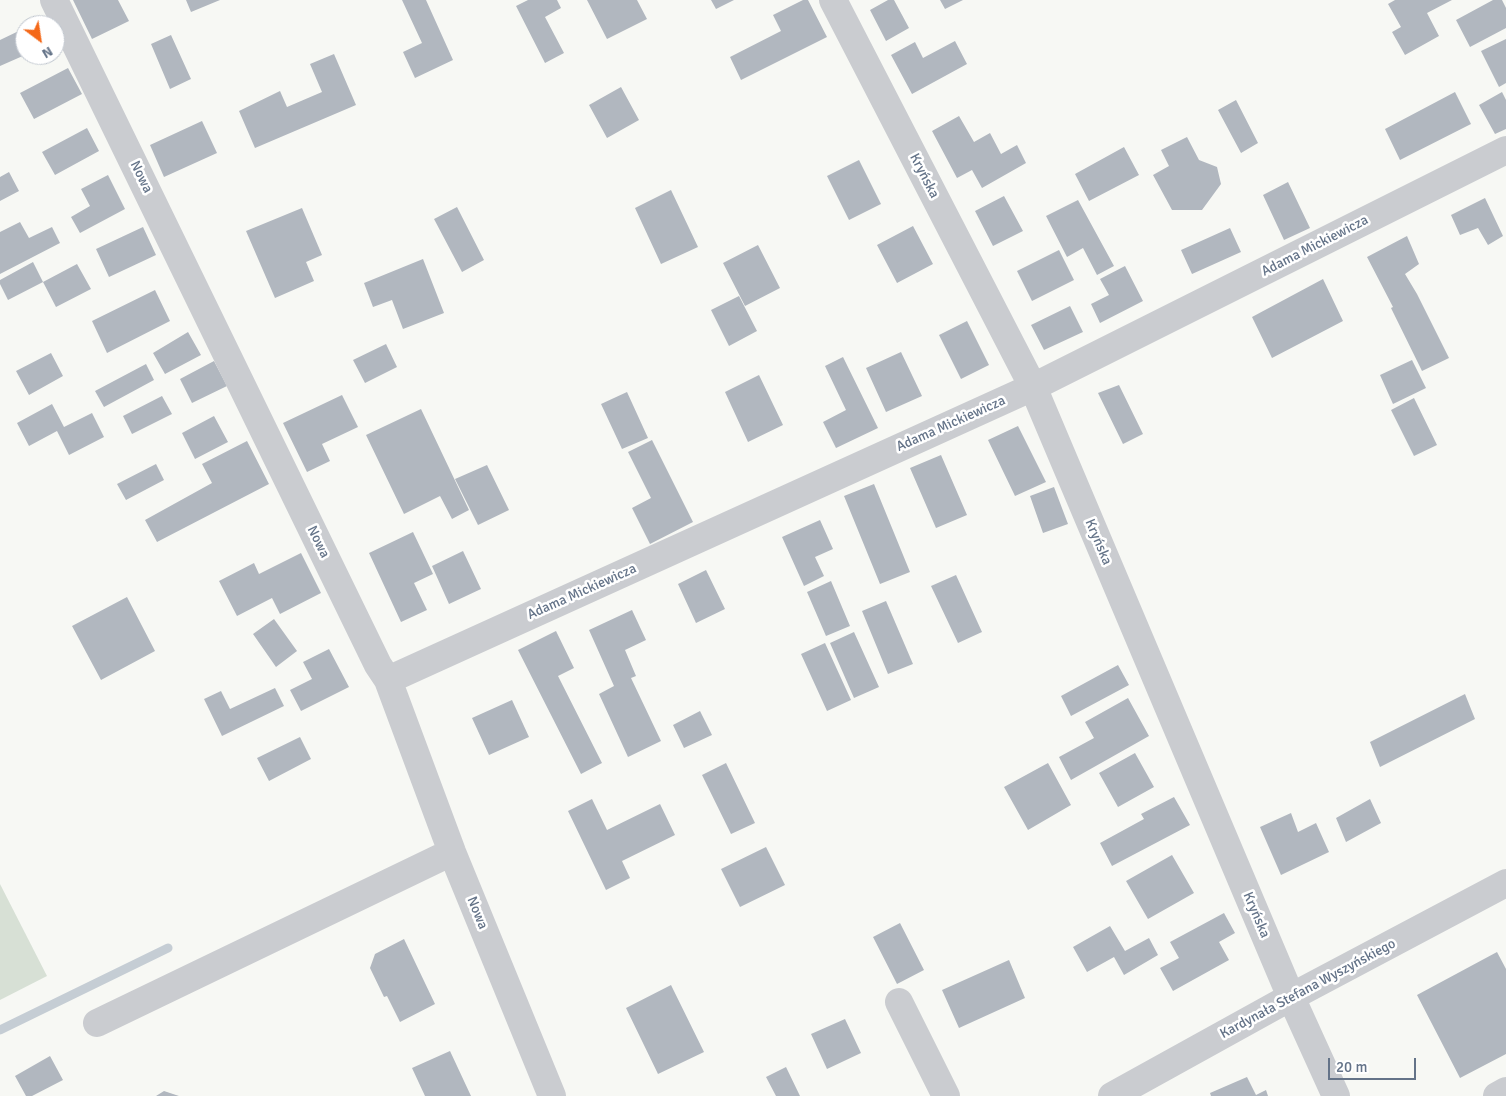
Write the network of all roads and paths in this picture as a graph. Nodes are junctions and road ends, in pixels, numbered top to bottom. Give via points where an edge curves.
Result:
1 (54, 0) edge
2 (833, 0) edge
3 (1506, 150) edge
4 (1033, 387) junction
5 (388, 680) junction
6 (452, 852) junction
7 (1506, 884) edge
8 (1291, 997) junction
9 (899, 1002) dead end
10 (97, 1023) dead end
11 (1506, 1091) edge
12 (552, 1096) edge
13 (946, 1096) edge
14 (1112, 1096) edge
15 (1336, 1096) edge
16 (1496, 1096) edge

1 - 5 street, Nowa
2 - 4 street, Kryńska
3 - 4 street, Adama Mickiewicza
4 - 5 street, Adama Mickiewicza
4 - 8 street, Kryńska
5 - 6 street, Nowa
6 - 10 street
6 - 12 street, Nowa
7 - 8 street, Kardynała Stefana Wyszyńskiego
8 - 14 street, Kardynała Stefana Wyszyńskiego
8 - 15 street, Kryńska
9 - 13 street
11 - 16 street

